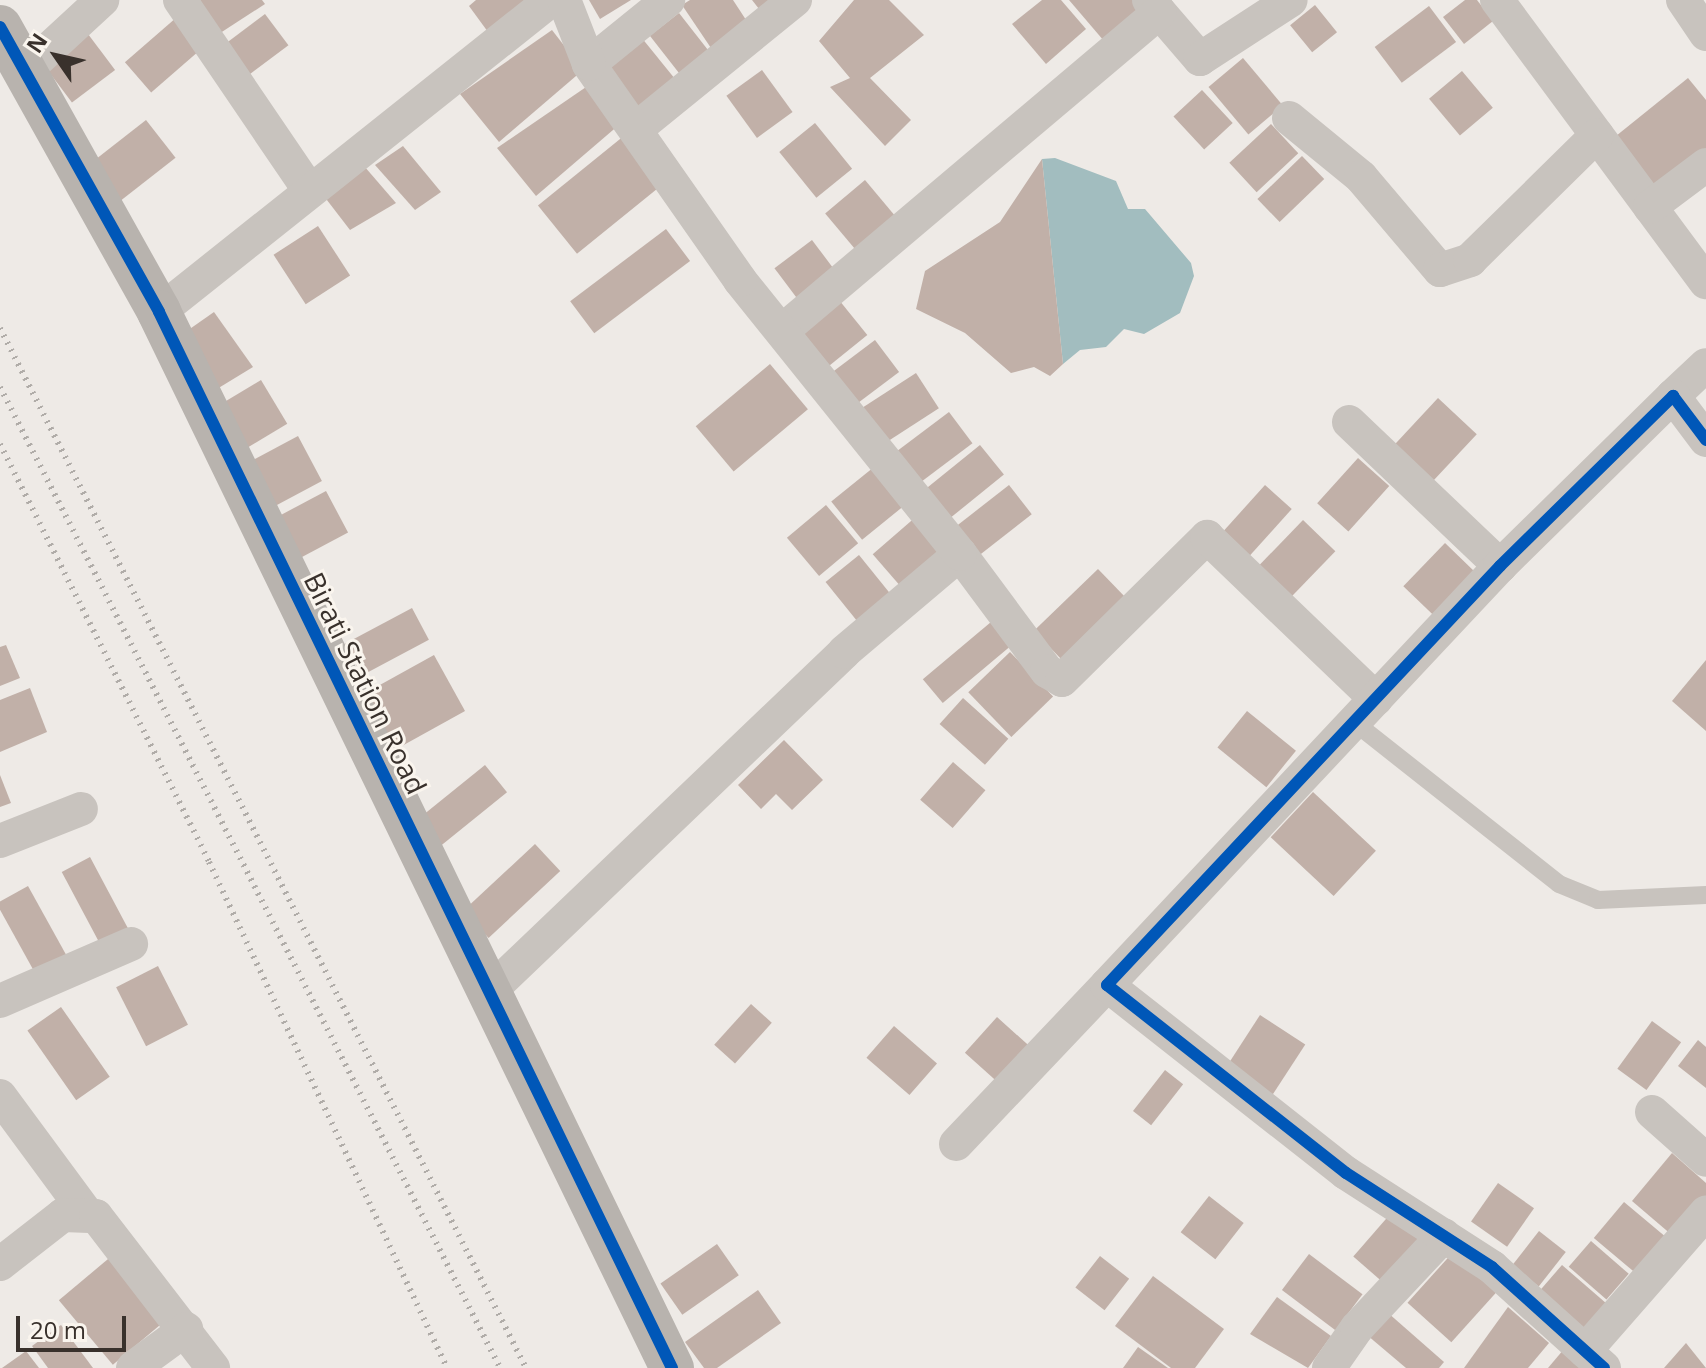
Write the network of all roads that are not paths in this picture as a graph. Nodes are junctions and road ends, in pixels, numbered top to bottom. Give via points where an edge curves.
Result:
1 (102, 0) edge
2 (180, 0) edge
3 (551, 0) edge
4 (564, 0) edge
5 (668, 0) edge
6 (795, 0) edge
7 (1291, 0) edge
8 (1497, 0) edge
9 (1683, 0) edge
10 (1154, 6) edge
11 (0, 27) edge
12 (1706, 34) edge
13 (589, 64) junction
14 (23, 73) junction
15 (1289, 118) dead end
16 (636, 129) junction
17 (1597, 135) junction
18 (1706, 165) edge
19 (310, 191) junction
20 (1650, 207) junction
21 (1706, 282) edge
22 (159, 312) junction
23 (782, 331) junction
24 (1706, 365) edge
25 (1673, 396) junction
26 (1349, 422) dead end
27 (1706, 440) edge
28 (960, 554) junction
29 (1500, 566) junction
30 (1365, 711) junction
31 (81, 809) dead end
32 (0, 841) edge
33 (1706, 895) edge
34 (131, 944) dead end
35 (1107, 985) junction
36 (493, 988) junction
37 (0, 1001) edge
38 (0, 1096) edge
39 (1652, 1112) dead end
40 (956, 1144) dead end
41 (1706, 1160) edge
42 (84, 1210) junction
43 (1706, 1213) edge
44 (1444, 1235) junction
45 (0, 1264) edge
46 (186, 1329) junction
47 (1594, 1360) edge
48 (133, 1368) edge
49 (213, 1368) edge
50 (672, 1368) edge
51 (1329, 1368) edge

1 - 14 street
2 - 19 street
3 - 19 street
4 - 13 street
5 - 13 street
6 - 16 street
7 - 10 street via 1206,59
8 - 17 street
9 - 12 street
10 - 23 street
11 - 14 street, Birati Station Road
13 - 16 street
14 - 22 street, Birati Station Road
15 - 17 street via 1361,177 1440,270 1470,260
16 - 23 street
17 - 20 street
18 - 20 street
19 - 22 street
20 - 21 street
22 - 36 street, Birati Station Road
23 - 28 street
24 - 25 street
25 - 27 street
25 - 29 street
26 - 29 street
28 - 30 street via 1047,671 1062,680 1207,537
28 - 36 street via 844,652
29 - 30 street
30 - 33 lane via 1559,884 1598,900
30 - 35 street
31 - 32 street
34 - 37 street
35 - 40 street
35 - 44 street via 1346,1173
36 - 50 street, Birati Station Road
38 - 42 street
39 - 41 street
42 - 45 street via 63,1215
42 - 46 street
43 - 47 street
44 - 47 street
44 - 51 street via 1357,1328
46 - 48 street
46 - 49 street

